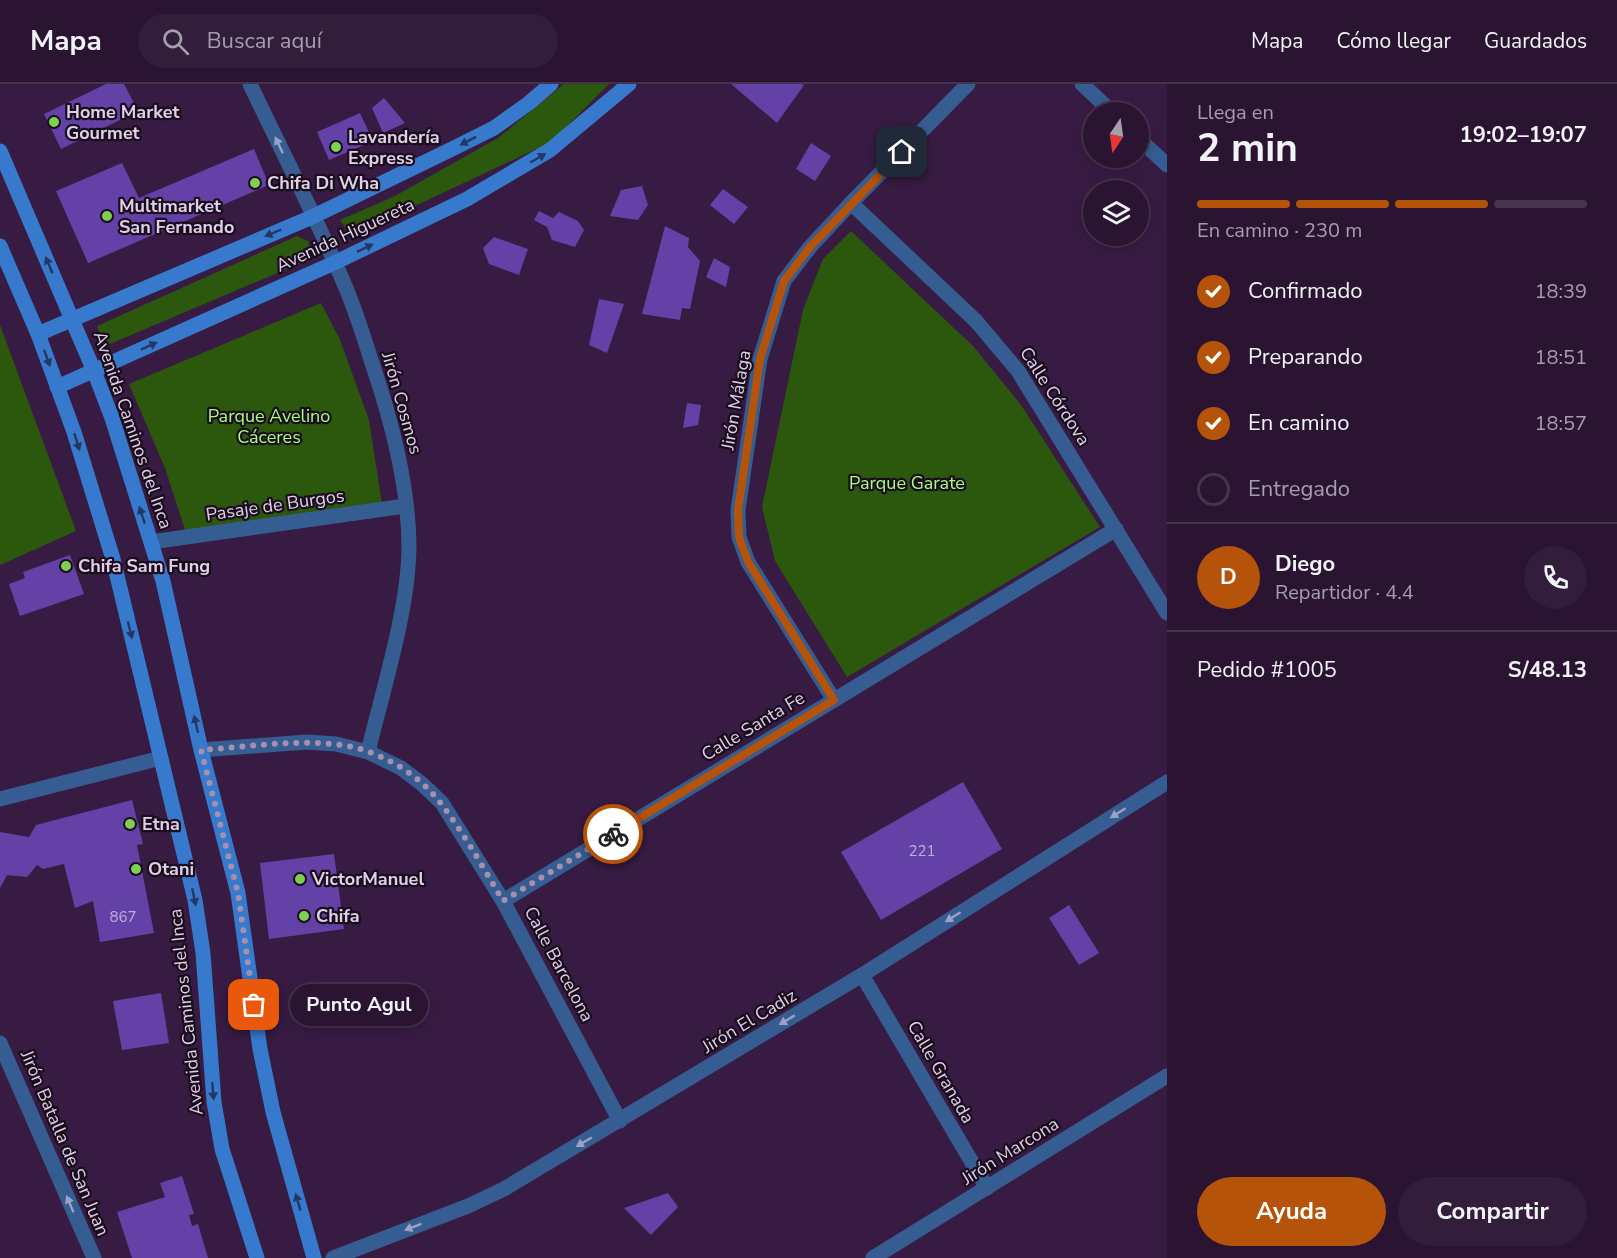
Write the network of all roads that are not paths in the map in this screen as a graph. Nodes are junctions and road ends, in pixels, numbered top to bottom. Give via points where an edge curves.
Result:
1 (250, 84) edge
2 (551, 84) edge
3 (629, 84) edge
4 (968, 84) edge
5 (1082, 84) edge
6 (1101, 102) edge
7 (1149, 148) edge
8 (0, 151) edge
9 (1167, 165) edge
10 (851, 203) junction
11 (312, 217) junction
12 (0, 246) edge
13 (334, 263) junction
14 (73, 318) junction
15 (38, 334) junction
16 (94, 371) junction
17 (57, 387) junction
18 (405, 506) junction
19 (1116, 529) junction
20 (151, 542) junction
21 (1167, 613) edge
22 (834, 700) junction
23 (201, 750) junction
24 (368, 752) junction
25 (161, 758) junction
26 (1167, 782) edge
27 (0, 799) edge
28 (503, 901) junction
29 (862, 975) junction
30 (0, 1043) edge
31 (1167, 1076) edge
32 (621, 1121) junction
33 (987, 1188) junction
34 (94, 1258) edge
35 (256, 1258) edge
36 (314, 1258) edge
37 (333, 1258) edge
38 (873, 1258) edge

11 -> 1 street, Jirón Cosmos
2 -> 11 main road, Avenida Higuereta via 494,128
13 -> 3 main road, Avenida Higuereta via 467,199 550,150
4 - 10 street, Jirón Málaga
5 - 6 street
7 - 9 street
14 -> 8 main road, Avenida Caminos del Inca
10 - 19 street, Calle Córdova via 976,321 1018,371
10 - 22 street, Jirón Málaga via 784,281 760,359 738,510 739,537 748,562
11 - 13 street, Jirón Cosmos
11 -> 14 main road, Avenida Higuereta
12 - 15 main road, Avenida Caminos del Inca
16 -> 13 main road, Avenida Higuereta
13 - 18 street, Jirón Cosmos via 392,423
14 - 15 main road, Avenida Higuereta
14 - 16 main road, Avenida Caminos del Inca
15 -> 17 main road, Avenida Caminos del Inca
16 - 17 main road, Avenida Higuereta
20 -> 16 main road, Avenida Caminos del Inca
17 -> 25 main road, Avenida Caminos del Inca via 113,559
18 - 20 street, Pasaje de Burgos
18 - 24 street, Jirón Cosmos via 409,549 403,597
19 - 21 street, Calle Córdova
19 - 22 street, Calle Santa Fe
23 -> 20 main road, Avenida Caminos del Inca via 164,581
22 - 28 street, Calle Santa Fe
23 - 24 street, Calle Barcelona via 308,742
36 -> 23 main road, Avenida Caminos del Inca via 273,1112 238,893
24 - 28 street, Calle Barcelona via 401,768 442,803
25 - 27 street
25 -> 35 main road, Avenida Caminos del Inca via 195,900 222,1149
26 -> 29 street, Jirón El Cadiz
28 - 32 street, Calle Barcelona
29 -> 32 street, Jirón El Cadiz
29 - 33 street, Calle Granada
34 -> 30 street, Jirón Batalla de San Juan
31 - 33 street, Jirón Marcona
32 -> 37 street, Jirón El Cadiz via 504,1189
33 - 38 street, Jirón Marcona

